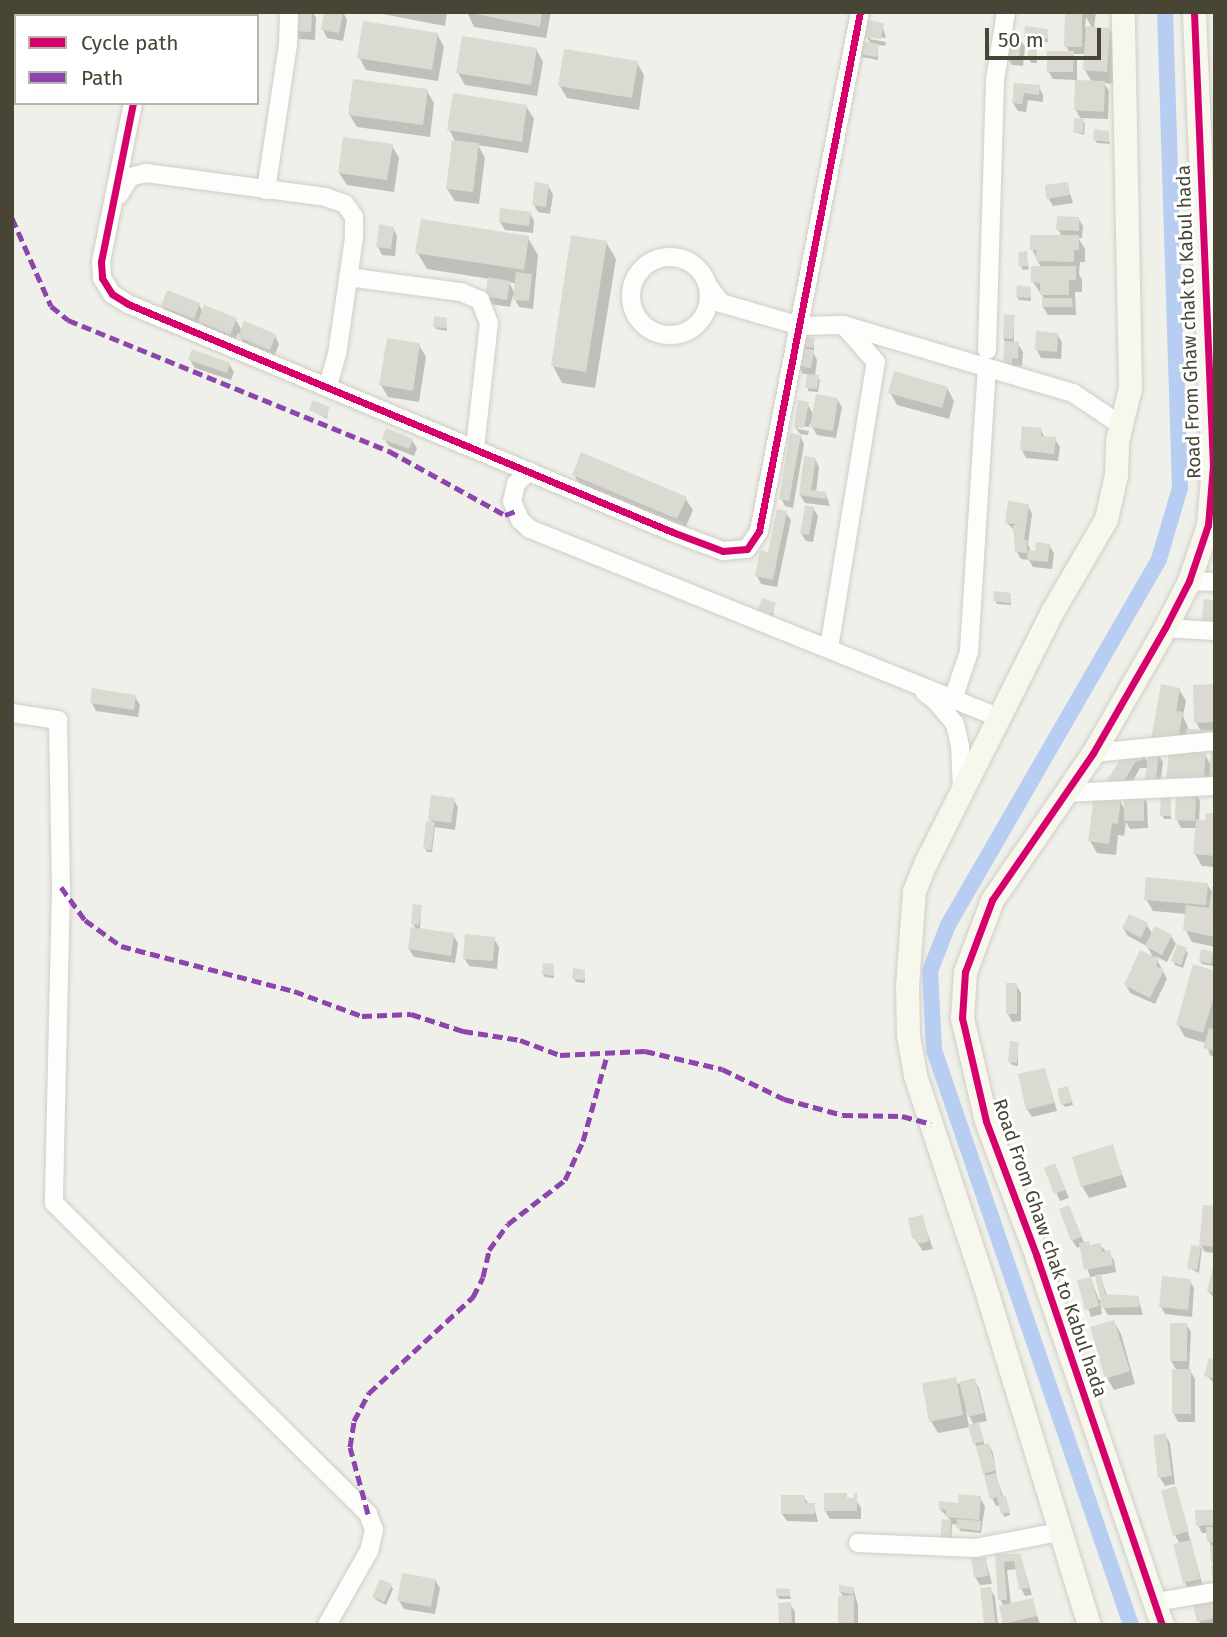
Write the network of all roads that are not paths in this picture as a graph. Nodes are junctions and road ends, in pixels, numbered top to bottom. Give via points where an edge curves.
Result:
1 (289, 12) edge
2 (860, 12) edge
3 (1006, 12) edge
4 (1124, 12) edge
5 (1194, 12) edge
6 (133, 105) edge
7 (124, 148) junction
8 (146, 173) junction
9 (266, 190) junction
10 (113, 206) junction
11 (348, 277) junction
12 (709, 287) junction
13 (721, 303) junction
14 (704, 317) junction
15 (843, 325) junction
16 (800, 326) junction
17 (987, 359) junction
18 (328, 386) junction
19 (1213, 406) edge
20 (1121, 425) junction
21 (475, 448) junction
22 (1214, 466) edge
23 (529, 471) junction
24 (1211, 524) edge
25 (1189, 581) junction
26 (1215, 582) edge
27 (1165, 628) junction
28 (1215, 631) edge
29 (829, 648) junction
30 (901, 678) junction
31 (953, 699) junction
32 (12, 713) edge
33 (1000, 718) junction
34 (1215, 741) edge
35 (1093, 753) junction
36 (1215, 786) edge
37 (961, 791) junction
38 (1064, 793) junction
39 (1059, 1532) junction
40 (858, 1543) dead end
41 (1215, 1592) edge
42 (1156, 1602) junction
43 (327, 1625) edge
44 (1089, 1625) edge
45 (1162, 1625) edge

1 - 9 street
2 - 16 street
3 - 17 street via 995,80
4 - 20 street via 1130,388
5 - 19 street, Road From Ghaw chak to Kabul hada
6 - 7 street
7 - 8 street via 128,158
7 - 10 street
8 - 9 street
8 - 10 street via 130,177
9 - 11 street via 345,204 354,217
10 - 18 street via 102,262 102,278 112,294
11 - 18 street
11 - 21 street via 461,292 480,300 489,323
12 - 13 street
12 - 14 street
12 - 14 street via 692,262 662,257 642,269 631,289 638,319 664,335 693,328
13 - 14 street
13 - 16 street
15 - 16 street
15 - 17 street
15 - 29 street via 876,362
16 - 23 street via 759,531 747,549 723,551
17 - 20 street via 1073,393
17 - 31 street via 969,652
18 - 21 street
19 - 22 street, Road From Ghaw chak to Kabul hada
20 - 33 street via 1106,520 1053,610
21 - 23 street
22 - 24 street, Road From Ghaw chak to Kabul hada
23 - 29 street via 516,484 512,501 520,520 530,529
24 - 25 street, Road From Ghaw chak to Kabul hada
25 - 26 street
25 - 27 street, Road From Ghaw chak to Kabul hada
27 - 28 street
27 - 35 street, Road From Ghaw chak to Kabul hada
29 - 30 street
30 - 31 street
30 - 37 street via 935,700 955,724
31 - 33 street
32 - 43 street via 58,720 61,887 54,1203 368,1514 374,1530 369,1551
33 - 37 street
34 - 35 street
35 - 38 street, Road From Ghaw chak to Kabul hada
36 - 38 street
37 - 39 street via 914,891 908,1035 915,1075
38 - 42 street, Road From Ghaw chak to Kabul hada via 992,900 965,972 962,1018 986,1121
39 - 40 street via 975,1548
39 - 44 street
41 - 42 street
42 - 45 street, Road From Ghaw chak to Kabul hada

